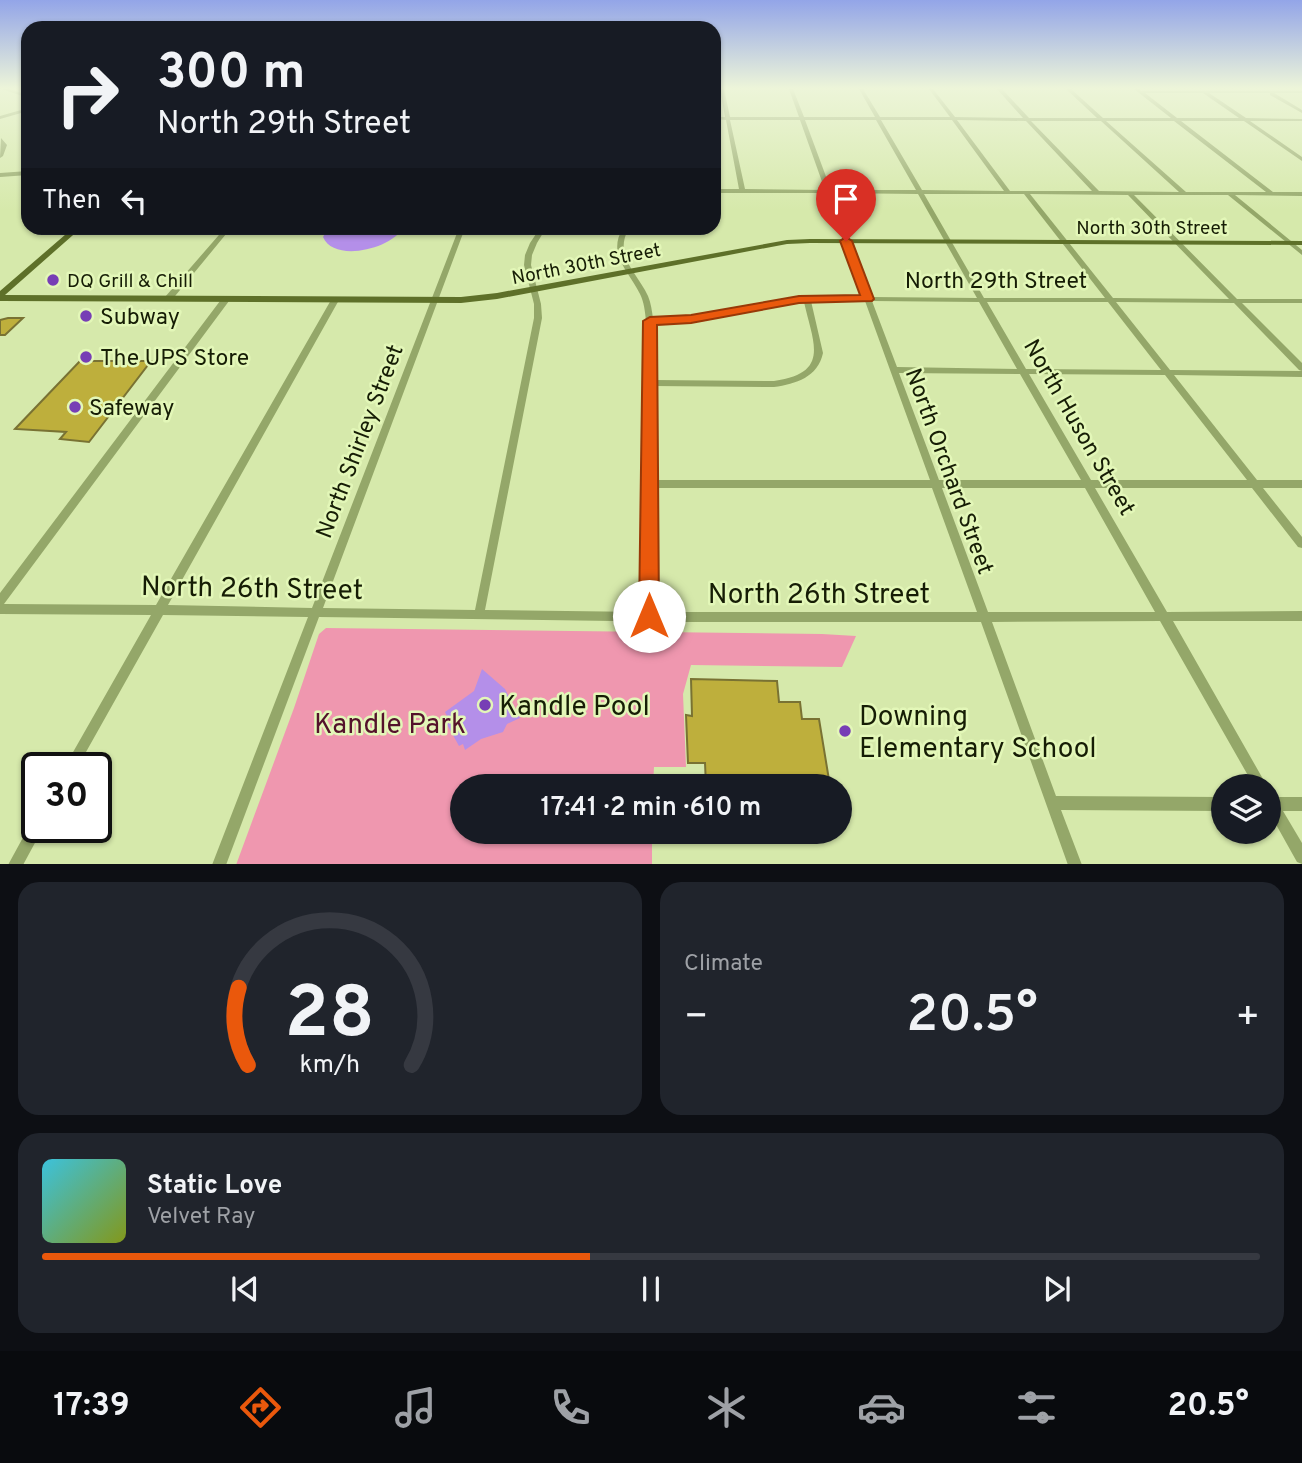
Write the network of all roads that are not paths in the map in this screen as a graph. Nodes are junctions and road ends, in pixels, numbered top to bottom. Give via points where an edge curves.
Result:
1 (730, 129) edge
2 (806, 129) edge
3 (884, 129) edge
4 (962, 129) edge
5 (1037, 129) edge
6 (1113, 129) edge
7 (1189, 129) edge
8 (1260, 129) edge
9 (0, 139) edge
10 (1300, 155) edge
11 (0, 156) edge
12 (21, 174) edge
13 (0, 175) edge
14 (721, 191) edge
15 (742, 191) junction
16 (828, 192) junction
17 (920, 192) junction
18 (1009, 193) junction
19 (1026, 193) junction
20 (1097, 193) junction
21 (1129, 193) junction
22 (1185, 194) junction
23 (1230, 194) junction
24 (1272, 194) junction
25 (1302, 194) edge
26 (69, 235) edge
27 (222, 235) edge
28 (459, 235) edge
29 (538, 235) edge
30 (622, 235) edge
31 (846, 241) junction
32 (949, 242) junction
33 (1064, 242) junction
34 (1178, 242) junction
35 (1290, 243) junction
36 (1302, 243) edge
37 (1302, 253) edge
38 (631, 271) junction
39 (533, 289) junction
40 (0, 297) edge
41 (168, 299) junction
42 (226, 299) junction
43 (807, 299) junction
44 (867, 299) junction
45 (335, 300) junction
46 (982, 300) junction
47 (1109, 300) junction
48 (434, 301) junction
49 (1236, 301) junction
50 (1302, 301) edge
51 (650, 321) junction
52 (1302, 368) edge
53 (893, 370) junction
54 (1024, 372) junction
55 (1167, 373) junction
56 (1302, 374) edge
57 (650, 383) junction
58 (649, 484) junction
59 (934, 484) junction
60 (1255, 484) junction
61 (1302, 484) edge
62 (1089, 485) junction
63 (1302, 544) edge
64 (0, 601) edge
65 (0, 609) edge
66 (161, 609) junction
67 (314, 612) junction
68 (479, 615) junction
69 (649, 616) junction
70 (1164, 616) junction
71 (1302, 616) edge
72 (983, 617) junction
73 (79, 752) edge
74 (1254, 774) edge
75 (1052, 803) junction
76 (1281, 803) edge
77 (1211, 804) edge
78 (1302, 804) edge
79 (1281, 821) edge
80 (27, 843) edge
81 (1302, 857) edge
82 (15, 864) edge
83 (219, 864) edge
84 (1075, 864) edge

1 - 15 street
2 - 16 street, North Orchard Street
3 - 17 street, North Huson Street
4 - 18 street
5 - 20 street
6 - 22 street
7 - 24 street
8 - 10 street
9 - 11 street via 4,145
12 - 13 street
14 - 15 street
15 - 16 street
16 - 17 street
16 - 31 street, North Orchard Street
17 - 18 street
17 - 32 street, North Huson Street
18 - 19 street
19 - 20 street
19 - 33 street
20 - 21 street
21 - 22 street
21 - 34 street
22 - 23 street
23 - 24 street
23 - 35 street
24 - 25 street
26 - 40 main road
27 - 41 street
28 - 48 street, North Shirley Street
29 - 39 street via 527,257
30 - 38 street via 619,249
31 - 32 main road, North 30th Street
31 - 38 main road, North 30th Street via 787,242
31 - 44 street, North Orchard Street
32 - 33 main road, North 30th Street
32 - 46 street, North Huson Street
33 - 34 main road, North 30th Street
33 - 47 street
34 - 35 main road, North 30th Street
34 - 49 street
35 - 36 main road, North 30th Street
35 - 37 street
38 - 39 main road, North 30th Street
38 - 51 street via 646,299
39 - 48 main road, North 30th Street
39 - 68 street via 538,318
40 - 41 main road, North 30th Street
41 - 42 main road, North 30th Street
42 - 45 main road, North 30th Street
42 - 64 street
43 - 44 street, North 29th Street
43 - 51 street, North 29th Street via 691,319
43 - 57 street via 819,353 815,367 807,373 774,384
44 - 46 street, North 29th Street
44 - 53 street, North Orchard Street
45 - 48 main road, North 30th Street
45 - 66 street
46 - 47 street, North 29th Street
46 - 54 street, North Huson Street
47 - 49 street, North 29th Street
47 - 55 street
48 - 67 street, North Shirley Street
49 - 50 street, North 29th Street
49 - 52 street
51 - 57 street
53 - 54 street
53 - 59 street, North Orchard Street
54 - 55 street
54 - 62 street, North Huson Street
55 - 56 street
55 - 60 street
57 - 58 street
58 - 59 street
58 - 69 street
59 - 62 street
59 - 72 street, North Orchard Street
60 - 61 street
60 - 62 street
60 - 63 street
62 - 70 street, North Huson Street
65 - 66 street, North 26th Street
66 - 67 street, North 26th Street
66 - 73 street
67 - 68 street, North 26th Street
67 - 83 street, North Shirley Street
68 - 69 street, North 26th Street
69 - 72 street, North 26th Street
70 - 71 street, North 26th Street
70 - 72 street, North 26th Street
70 - 74 street, North Huson Street
72 - 75 street, North Orchard Street
75 - 77 street
75 - 84 street, North Orchard Street
76 - 78 street
79 - 81 street
80 - 82 street

